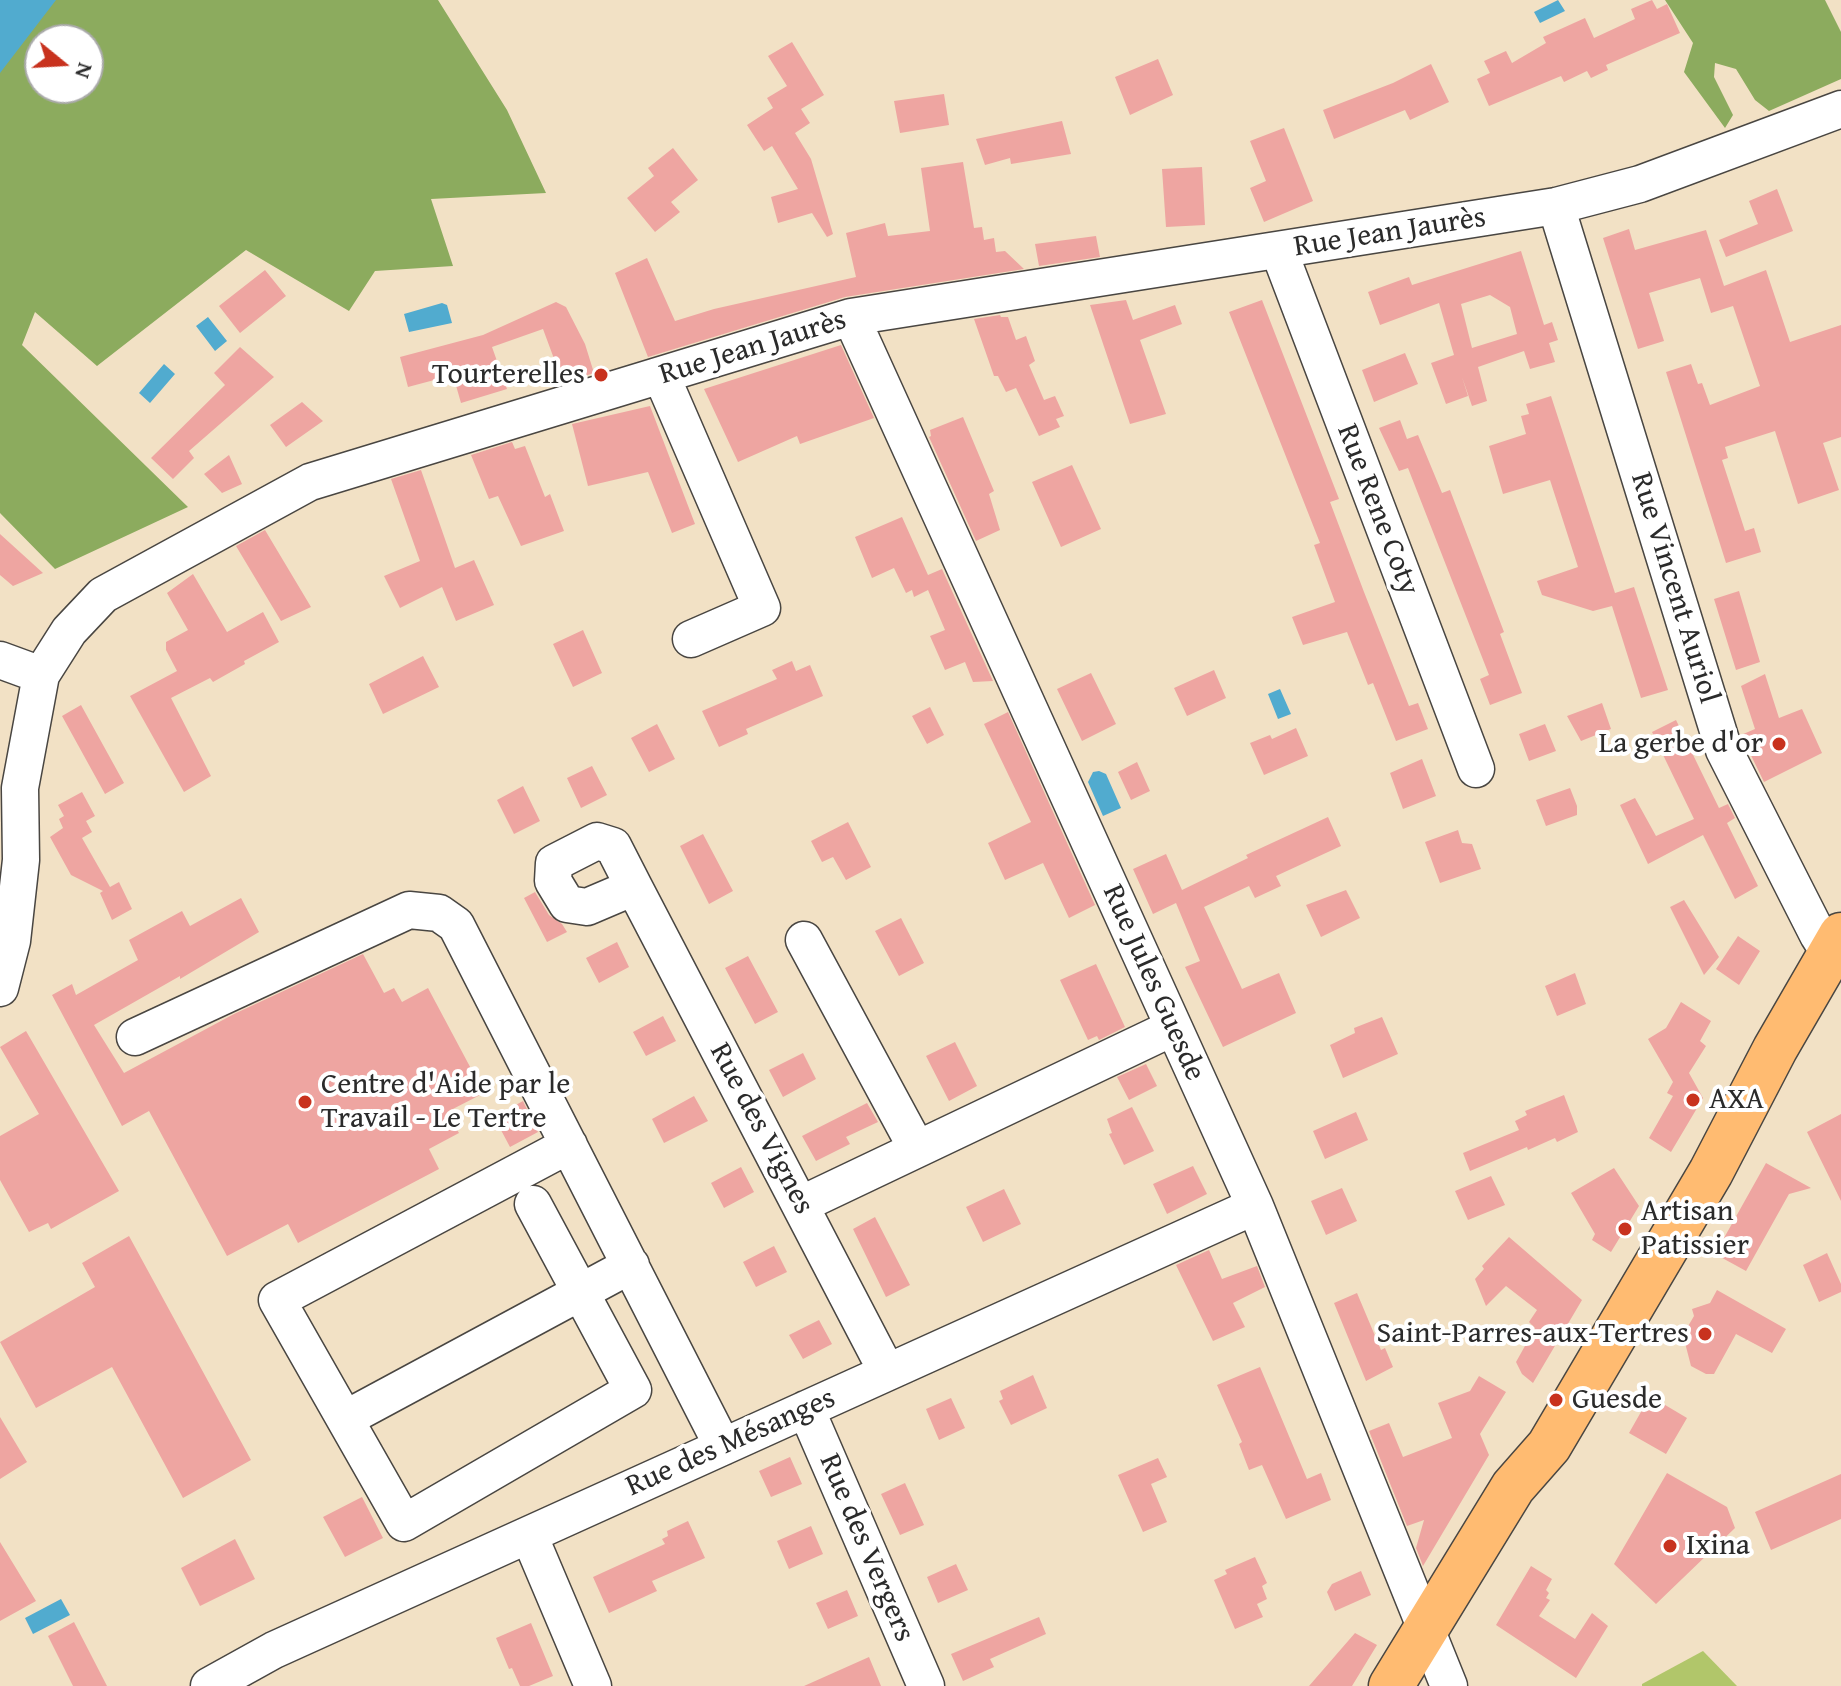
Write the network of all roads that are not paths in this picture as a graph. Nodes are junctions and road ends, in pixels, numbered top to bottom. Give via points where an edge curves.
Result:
1 (1841, 109) edge
2 (1556, 206) junction
3 (1279, 251) junction
4 (851, 317) junction
5 (661, 375) junction
6 (691, 639) dead end
7 (0, 660) edge
8 (41, 675) junction
9 (1476, 769) dead end
10 (634, 887) dead end
11 (804, 940) dead end
12 (1835, 944) edge
13 (0, 988) edge
14 (1172, 1028) junction
15 (135, 1037) dead end
16 (569, 1145) junction
17 (917, 1149) junction
18 (533, 1204) dead end
19 (800, 1205) junction
20 (1255, 1206) junction
21 (631, 1265) junction
22 (580, 1291) junction
23 (887, 1372) junction
24 (806, 1409) junction
25 (345, 1419) junction
26 (723, 1447) junction
27 (529, 1535) junction
28 (1433, 1665) edge
29 (209, 1686) edge
30 (593, 1686) edge
31 (926, 1686) edge
32 (1391, 1686) edge

1 - 2 street, Rue Jean Jaurès via 1640,184
2 - 3 street, Rue Jean Jaurès
2 - 12 street, Rue Vincent Auriol via 1724,750 1818,935
3 - 4 street, Rue Jean Jaurès
3 - 9 street, Rue Rene Coty
4 - 5 street, Rue Jean Jaurès
4 - 14 street, Rue Jules Guesde
5 - 6 street via 762,608
5 - 8 street, Rue Jean Jaurès via 310,482 103,595 69,631
7 - 8 street
8 - 13 street, Rue Jean Jaurès via 20,788 21,860 12,941
10 - 19 street, Rue des Vignes
11 - 17 street
12 - 28 main road via 1711,1172 1549,1446 1536,1493
14 - 17 street
14 - 20 street, Rue Jules Guesde
15 - 16 street via 409,910 439,913 456,925
16 - 21 street
16 - 25 street via 277,1300
17 - 19 street
18 - 22 street
19 - 23 street, Rue des Vignes
20 - 23 street, Rue des Mésanges
20 - 28 street, Rue Jules Guesde
21 - 22 street
21 - 26 street
22 - 25 street
22 - 25 street via 633,1390 404,1523
23 - 24 street, Rue des Mésanges
24 - 26 street, Rue des Mésanges
24 - 31 street, Rue des Vergers
26 - 27 street, Rue des Mésanges
27 - 29 street, Rue des Mésanges via 274,1650
27 - 30 street
28 - 32 main road

